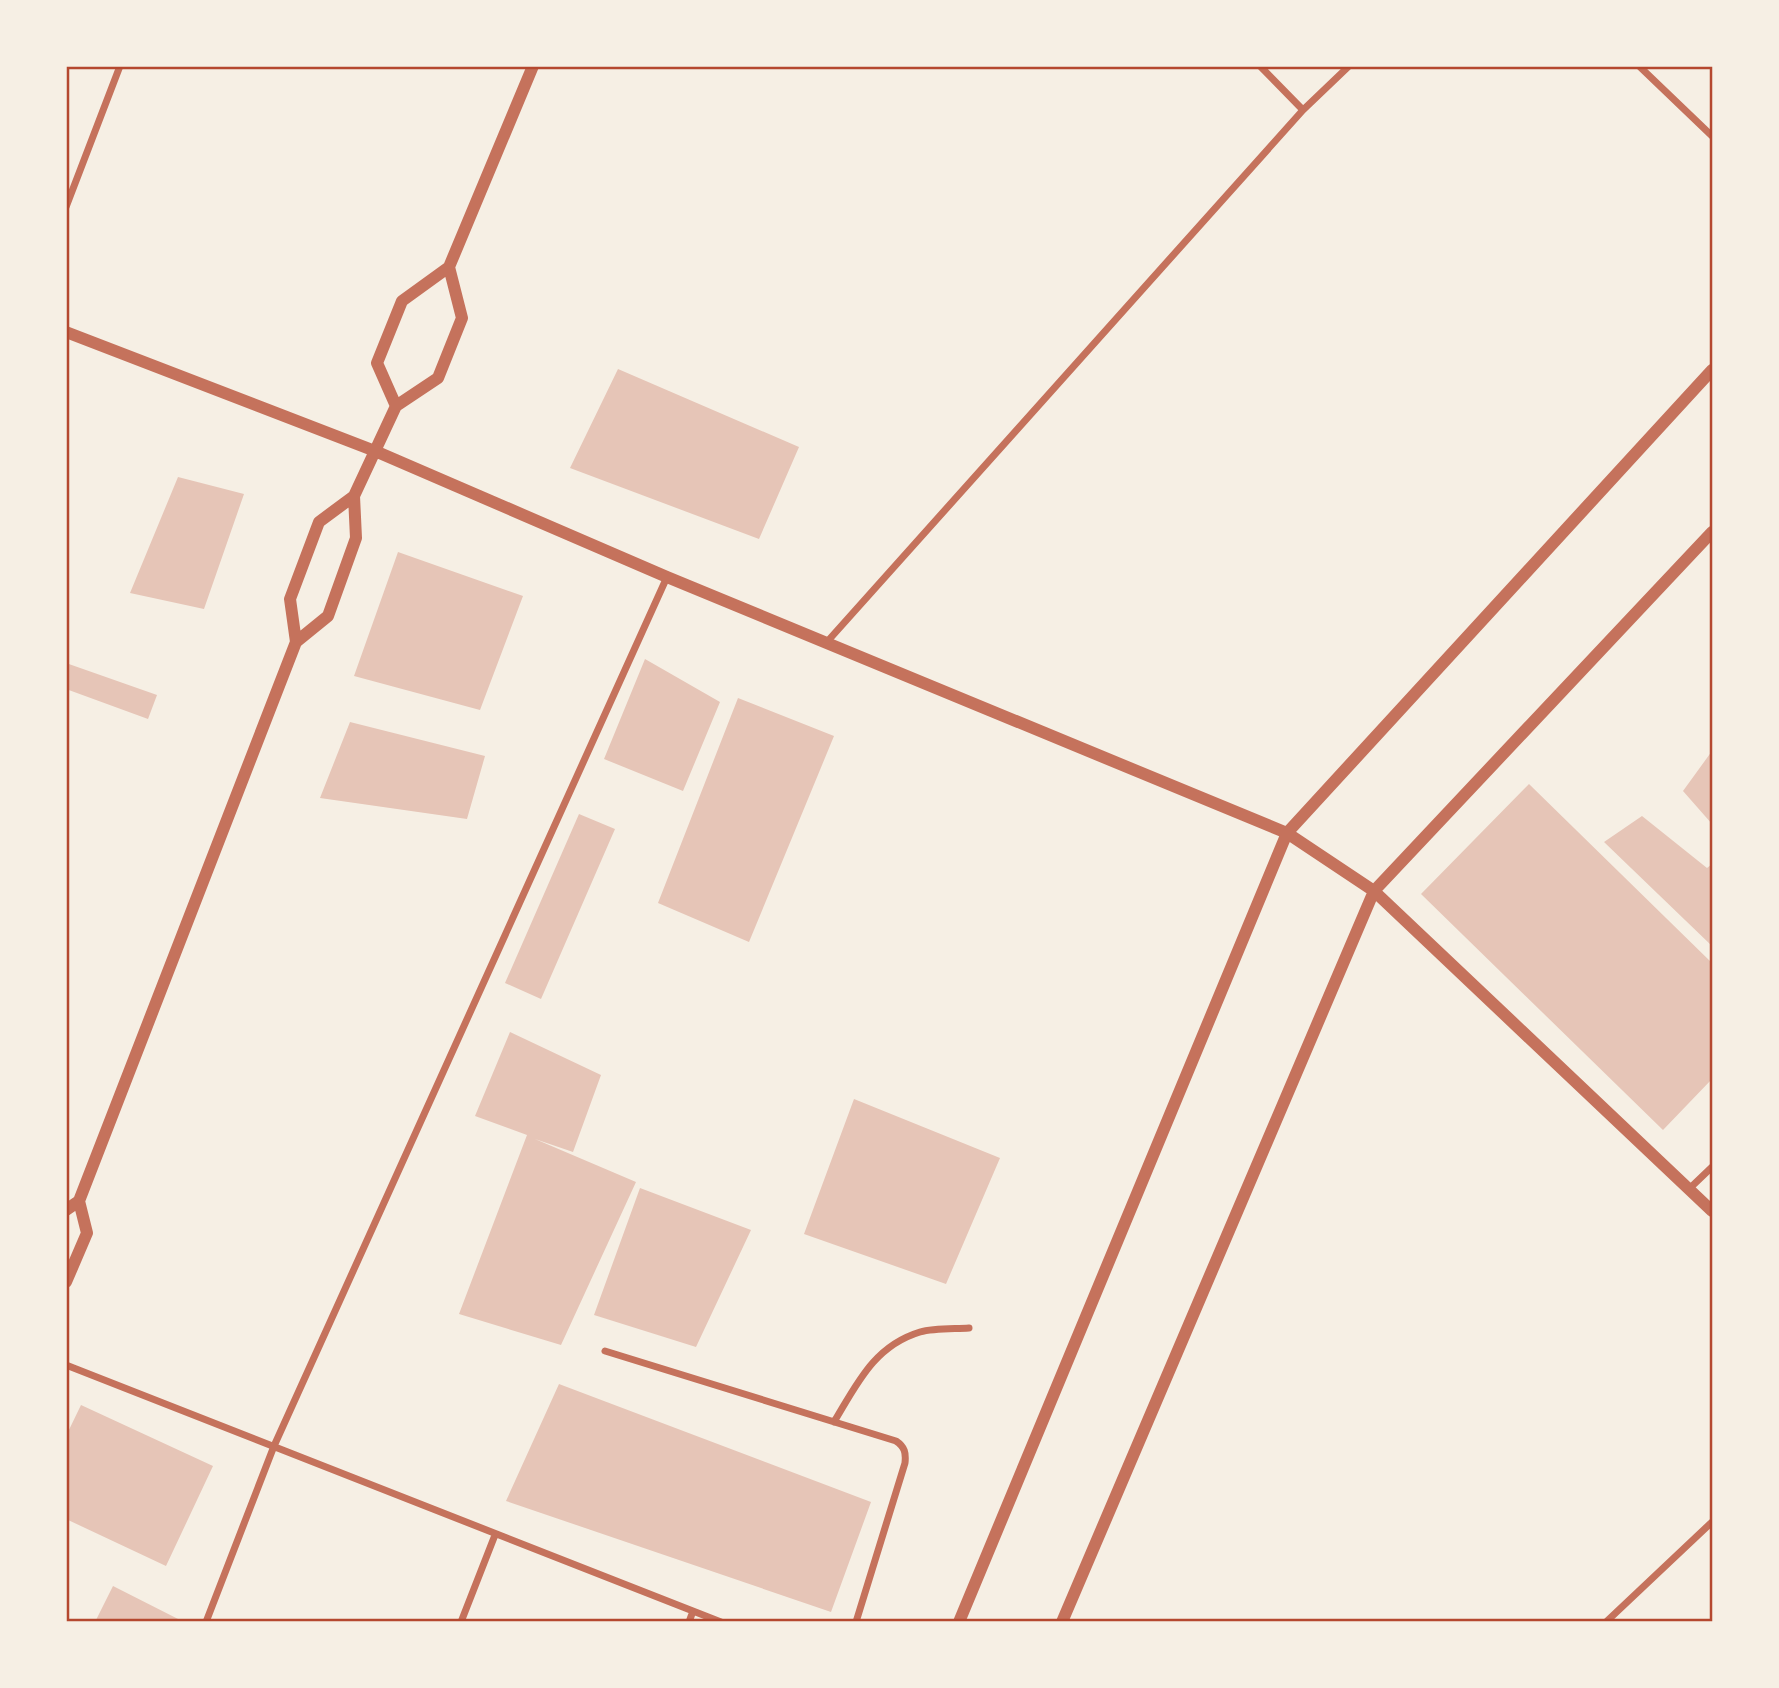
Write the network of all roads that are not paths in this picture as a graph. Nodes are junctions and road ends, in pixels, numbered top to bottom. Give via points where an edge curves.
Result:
1 (120, 66) edge
2 (533, 66) edge
3 (1260, 66) edge
4 (1349, 66) edge
5 (1639, 66) edge
6 (1303, 110) junction
7 (1713, 136) edge
8 (66, 207) edge
9 (449, 267) junction
10 (66, 332) edge
11 (1713, 370) edge
12 (396, 406) junction
13 (375, 451) junction
14 (354, 496) junction
15 (1713, 532) edge
16 (667, 577) junction
17 (296, 642) junction
18 (826, 643) junction
19 (1287, 833) junction
20 (1374, 891) junction
21 (1713, 1167) edge
22 (1689, 1189) junction
23 (79, 1201) junction
24 (66, 1210) edge
25 (1713, 1211) edge
26 (66, 1282) edge
27 (970, 1328) dead end
28 (605, 1351) dead end
29 (66, 1366) edge
30 (834, 1422) junction
31 (274, 1446) junction
32 (1713, 1522) edge
33 (495, 1535) junction
34 (694, 1611) junction
35 (206, 1622) edge
36 (461, 1622) edge
37 (689, 1622) edge
38 (721, 1622) edge
39 (856, 1622) edge
40 (959, 1622) edge
41 (1062, 1622) edge
42 (1606, 1622) edge

1 - 8 street
2 - 9 street
3 - 6 street
4 - 6 street
5 - 7 street
6 - 18 street
9 - 12 street via 462,318 438,378
9 - 12 street via 402,301 377,363
10 - 13 street
11 - 19 street
12 - 13 street
13 - 14 street
13 - 16 street
14 - 17 street via 356,538 328,616
14 - 17 street via 319,522 290,599
15 - 20 street
16 - 18 street
16 - 31 street
17 - 23 street
18 - 19 street
19 - 20 street
19 - 40 street
20 - 22 street
20 - 41 street
21 - 22 street
22 - 25 street
23 - 24 street
23 - 26 street via 87,1233
27 - 30 street via 921,1332 876,1356
28 - 30 street
29 - 31 street
30 - 39 street via 896,1441 905,1453
31 - 33 street
31 - 35 street
32 - 42 street
33 - 34 street
33 - 36 street
34 - 37 street
34 - 38 street

